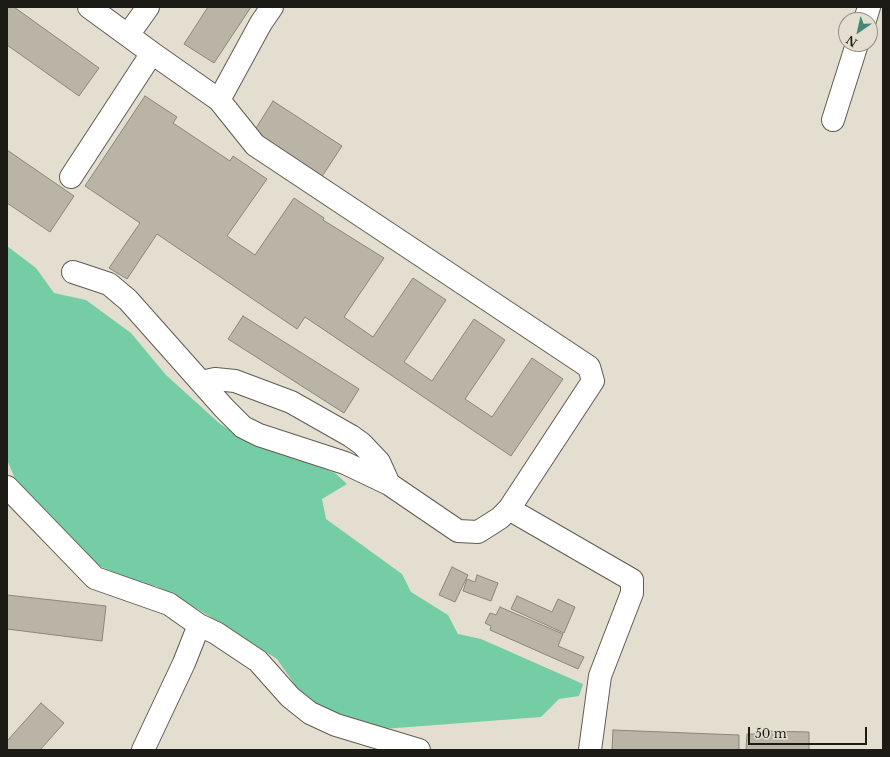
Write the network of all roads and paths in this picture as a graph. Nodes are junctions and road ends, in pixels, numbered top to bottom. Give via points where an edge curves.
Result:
1 (89, 7) edge
2 (148, 7) edge
3 (272, 7) edge
4 (128, 35) junction
5 (854, 52) edge
6 (152, 53) junction
7 (220, 100) junction
8 (833, 120) dead end
9 (71, 176) dead end
10 (73, 272) dead end
11 (202, 382) junction
12 (389, 484) junction
13 (7, 487) edge
14 (509, 509) junction
15 (198, 625) junction
16 (143, 750) edge
17 (419, 750) edge
18 (590, 750) edge

1 - 4 street
2 - 4 street
3 - 7 street
4 - 6 street
5 - 8 street
6 - 7 street
6 - 9 street
7 - 14 street via 256,145 589,367 593,381
10 - 11 street via 109,284 128,300
11 - 12 street via 243,427 345,463
11 - 12 street via 215,379 235,381 291,402 362,444 380,462
12 - 14 street via 458,531 478,532
13 - 15 street via 95,578 169,604
14 - 18 street via 632,580 632,593 600,676
15 - 16 street via 184,663
15 - 17 street via 216,633 258,662 290,697 310,713 336,725

